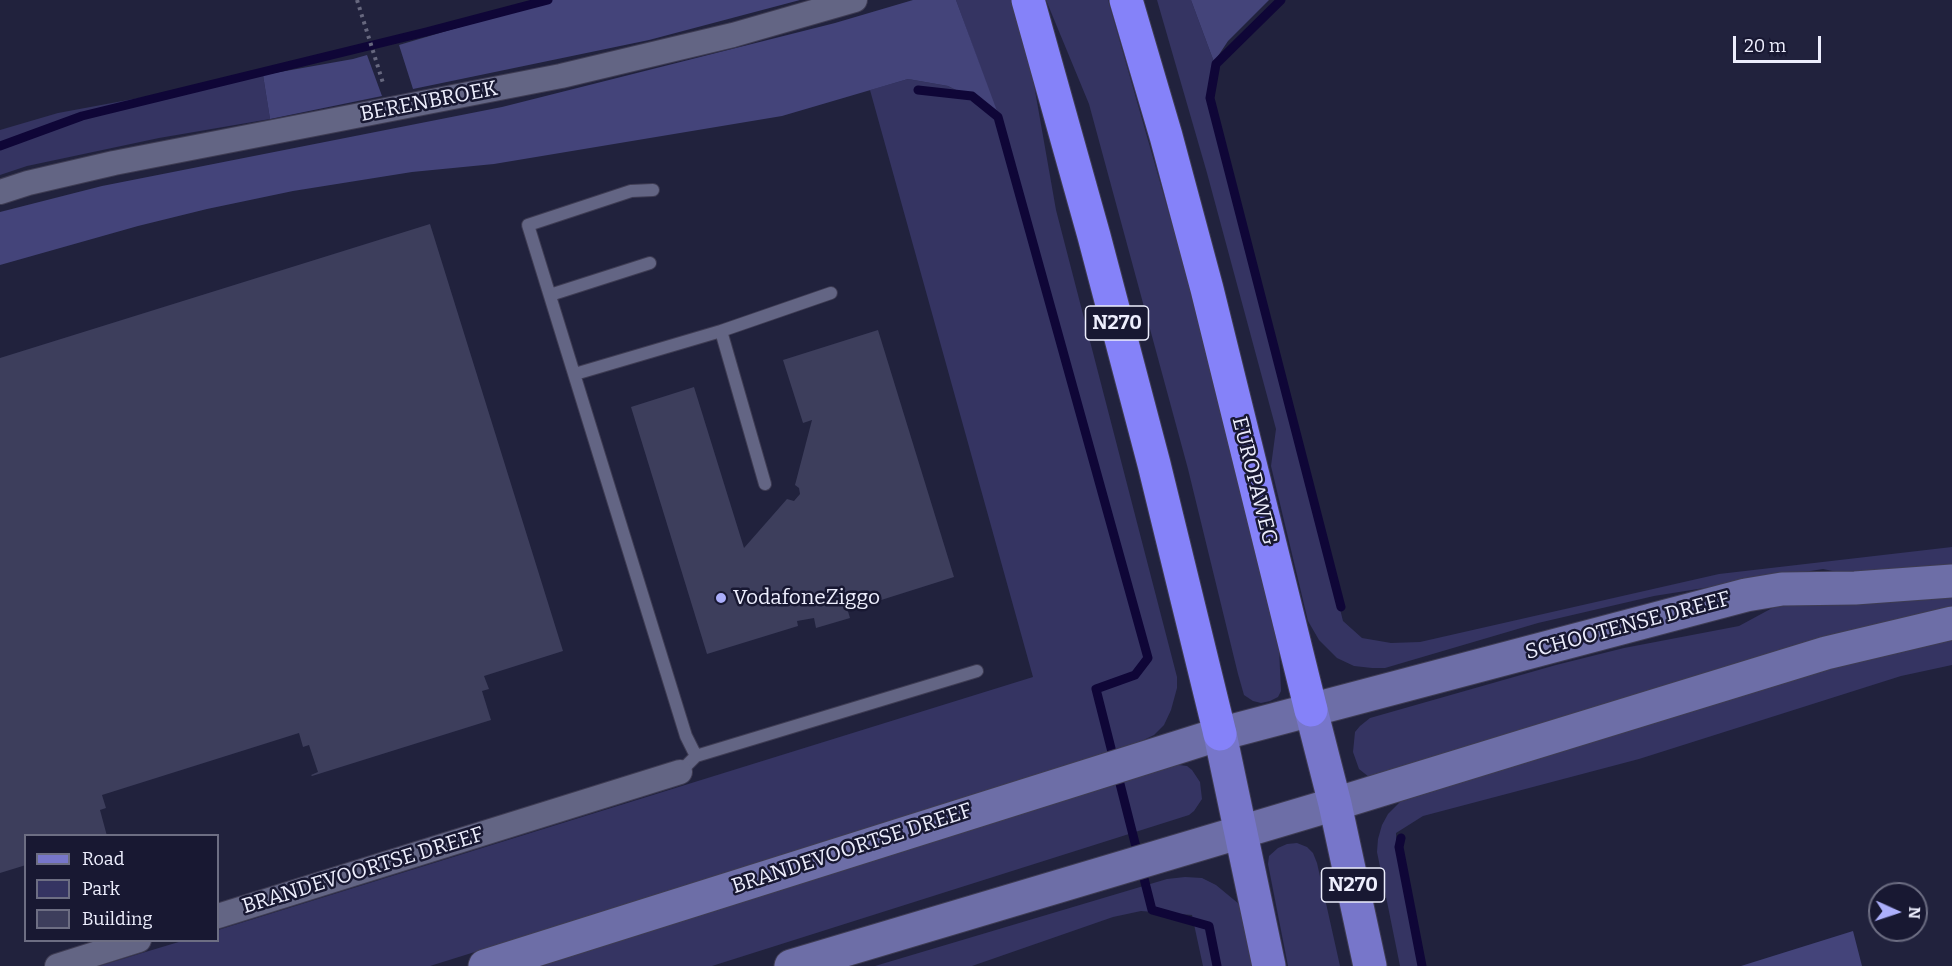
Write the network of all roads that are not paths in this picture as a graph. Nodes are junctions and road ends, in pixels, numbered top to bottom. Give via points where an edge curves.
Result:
1 (855, 0) edge
2 (1028, 0) edge
3 (1126, 0) edge
4 (653, 190) dead end
5 (0, 192) edge
6 (650, 263) dead end
7 (831, 293) dead end
8 (550, 295) junction
9 (721, 331) junction
10 (575, 374) junction
11 (765, 484) dead end
12 (1952, 581) edge
13 (1952, 623) edge
14 (977, 671) dead end
15 (1311, 710) junction
16 (1220, 734) junction
17 (688, 764) junction
18 (1335, 804) junction
19 (1242, 832) junction
20 (219, 916) edge
21 (133, 942) edge
22 (57, 966) edge
23 (485, 966) edge
24 (791, 966) edge
25 (1269, 966) edge
26 (1370, 966) edge

1 - 5 street, BERENBROEK via 733,35 584,70 207,143
2 - 16 highway, N270 via 1152,453
3 - 15 highway, EUROPAWEG / N270 via 1204,278
4 - 8 lane via 631,191 528,225
6 - 8 lane
7 - 9 lane
8 - 10 lane
9 - 10 lane
9 - 11 lane
10 - 17 lane via 686,736
12 - 15 main road, SCHOOTENSE DREEF via 1782,589 1746,595
13 - 18 main road via 1826,652
14 - 17 lane
15 - 16 main road, SCHOOTENSE DREEF
15 - 18 main road, EUROPAWEG / N270
16 - 19 main road, N270
16 - 23 main road, BRANDEVOORTSE DREEF
17 - 20 street, BRANDEVOORTSE DREEF
18 - 19 main road
18 - 26 main road, EUROPAWEG / N270
19 - 24 main road
19 - 25 main road, N270
21 - 22 street

